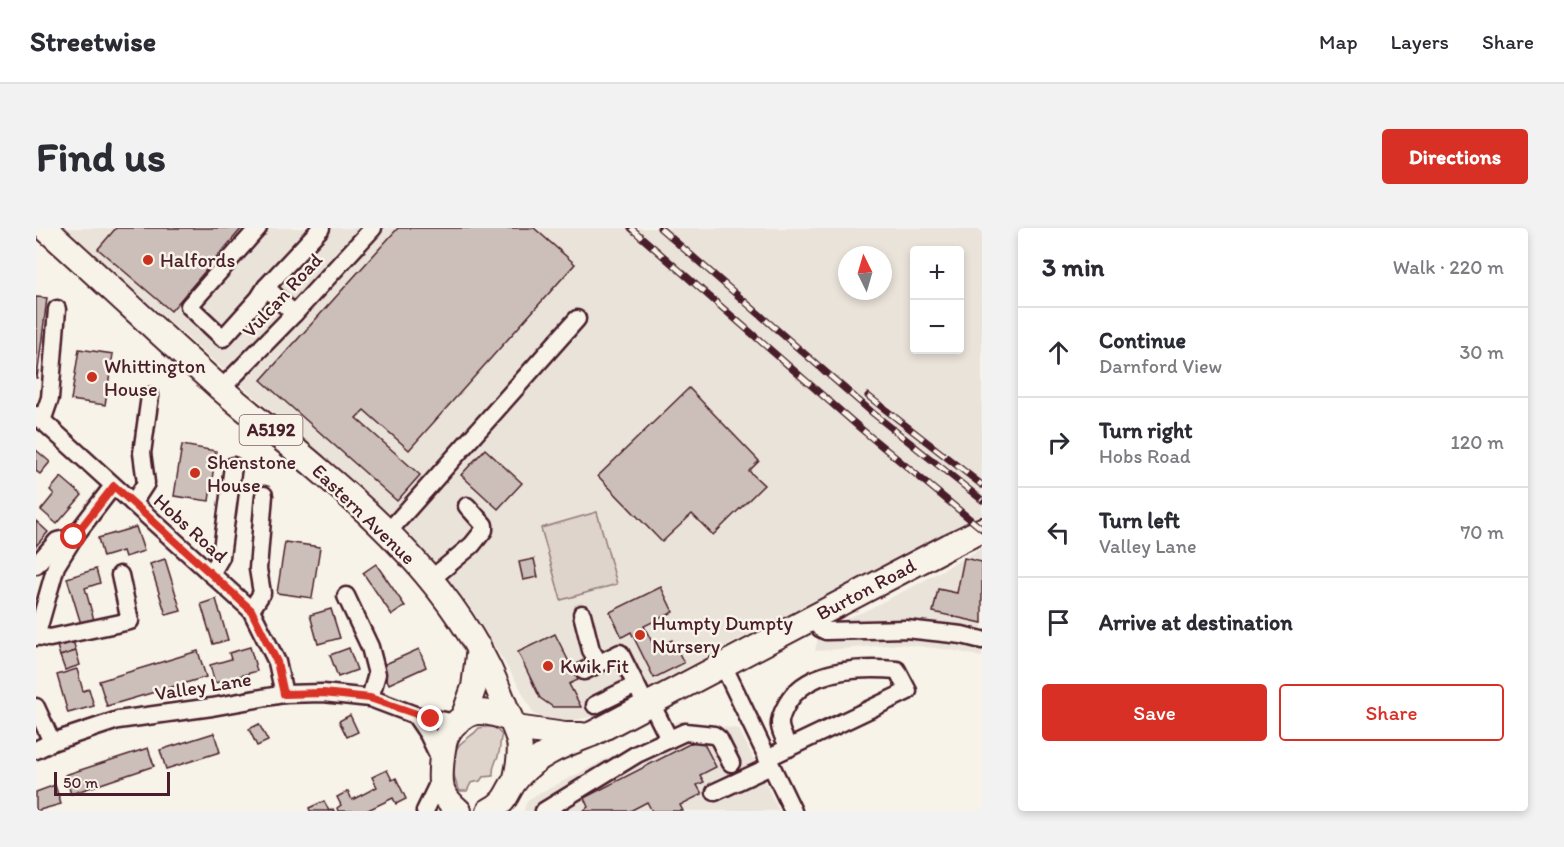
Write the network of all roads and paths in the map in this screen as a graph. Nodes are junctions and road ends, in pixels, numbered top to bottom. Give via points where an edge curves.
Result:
1 (45, 228) edge
2 (258, 228) edge
3 (321, 228) edge
4 (373, 228) edge
5 (266, 287) junction
6 (57, 309) dead end
7 (294, 314) junction
8 (577, 319) dead end
9 (222, 389) junction
10 (150, 396) dead end
11 (39, 418) edge
12 (233, 466) dead end
13 (114, 486) junction
14 (264, 495) dead end
15 (133, 503) junction
16 (467, 506) dead end
17 (982, 530) edge
18 (388, 532) junction
19 (74, 537) junction
20 (36, 565) edge
21 (211, 574) junction
22 (120, 575) dead end
23 (430, 580) junction
24 (345, 596) dead end
25 (251, 610) junction
26 (582, 614) dead end
27 (814, 617) junction
28 (36, 633) edge
29 (982, 640) edge
30 (478, 648) junction
31 (723, 665) junction
32 (284, 694) junction
33 (370, 698) junction
34 (645, 698) junction
35 (595, 705) dead end
36 (36, 707) edge
37 (415, 715) junction
38 (459, 720) junction
39 (513, 724) junction
40 (592, 734) junction
41 (669, 739) junction
42 (52, 742) junction
43 (789, 748) junction
44 (36, 750) edge
45 (731, 762) dead end
46 (769, 762) junction
47 (441, 772) junction
48 (715, 792) dead end
49 (511, 793) edge
50 (425, 811) edge
51 (459, 811) edge
52 (489, 811) edge
53 (544, 811) edge
54 (793, 811) edge

1 - 9 highway, Eastern Avenue / A5192
2 - 5 street via 189,306 223,338
3 - 5 street
4 - 7 street, Vulcan Road
5 - 7 street
6 - 11 street via 50,398
7 - 9 street, Vulcan Road
8 - 18 street
9 - 18 highway, Eastern Avenue / A5192
10 - 15 street via 142,453 146,483
11 - 13 street, Hobs Road
12 - 21 street via 221,557
13 - 15 street, Hobs Road
13 - 19 street
14 - 25 street via 258,569 262,593
15 - 21 street, Hobs Road
16 - 23 street via 484,530
17 - 27 highway, Burton Road
18 - 23 highway, Eastern Avenue / A5192
19 - 20 street via 57,541
19 - 28 street via 56,566
21 - 25 street, Hobs Road
22 - 28 street via 130,621 50,638
23 - 30 highway, Eastern Avenue / A5192
24 - 33 street via 370,647 377,674
25 - 32 street, Hobs Road via 277,662
26 - 34 street via 591,667 620,653
27 - 29 street via 826,631 906,629
27 - 31 highway, Burton Road
30 - 38 highway via 474,687
30 - 39 highway, Eastern Avenue / A5192
31 - 34 highway, Burton Road
31 - 46 street
32 - 33 street, Valley Lane
32 - 42 street, Valley Lane via 118,720
33 - 37 street, Valley Lane
34 - 35 street
34 - 40 highway, Burton Road
34 - 41 street
36 - 42 street
37 - 38 street, Valley Lane
37 - 47 street via 428,734
38 - 39 highway via 477,712 496,715
38 - 47 highway via 446,737
39 - 40 highway via 565,735
39 - 49 highway, Eastern Avenue via 520,738 521,754
40 - 49 highway, Burton Road via 550,750 532,762
41 - 45 street via 685,732 714,735
41 - 53 street
42 - 44 street, Valley Lane
43 - 43 street via 908,691 897,670 853,670 803,685 787,703 779,721
43 - 46 street
46 - 48 street
46 - 54 street
47 - 50 street
47 - 51 highway via 442,790
49 - 52 highway, Burton Road

